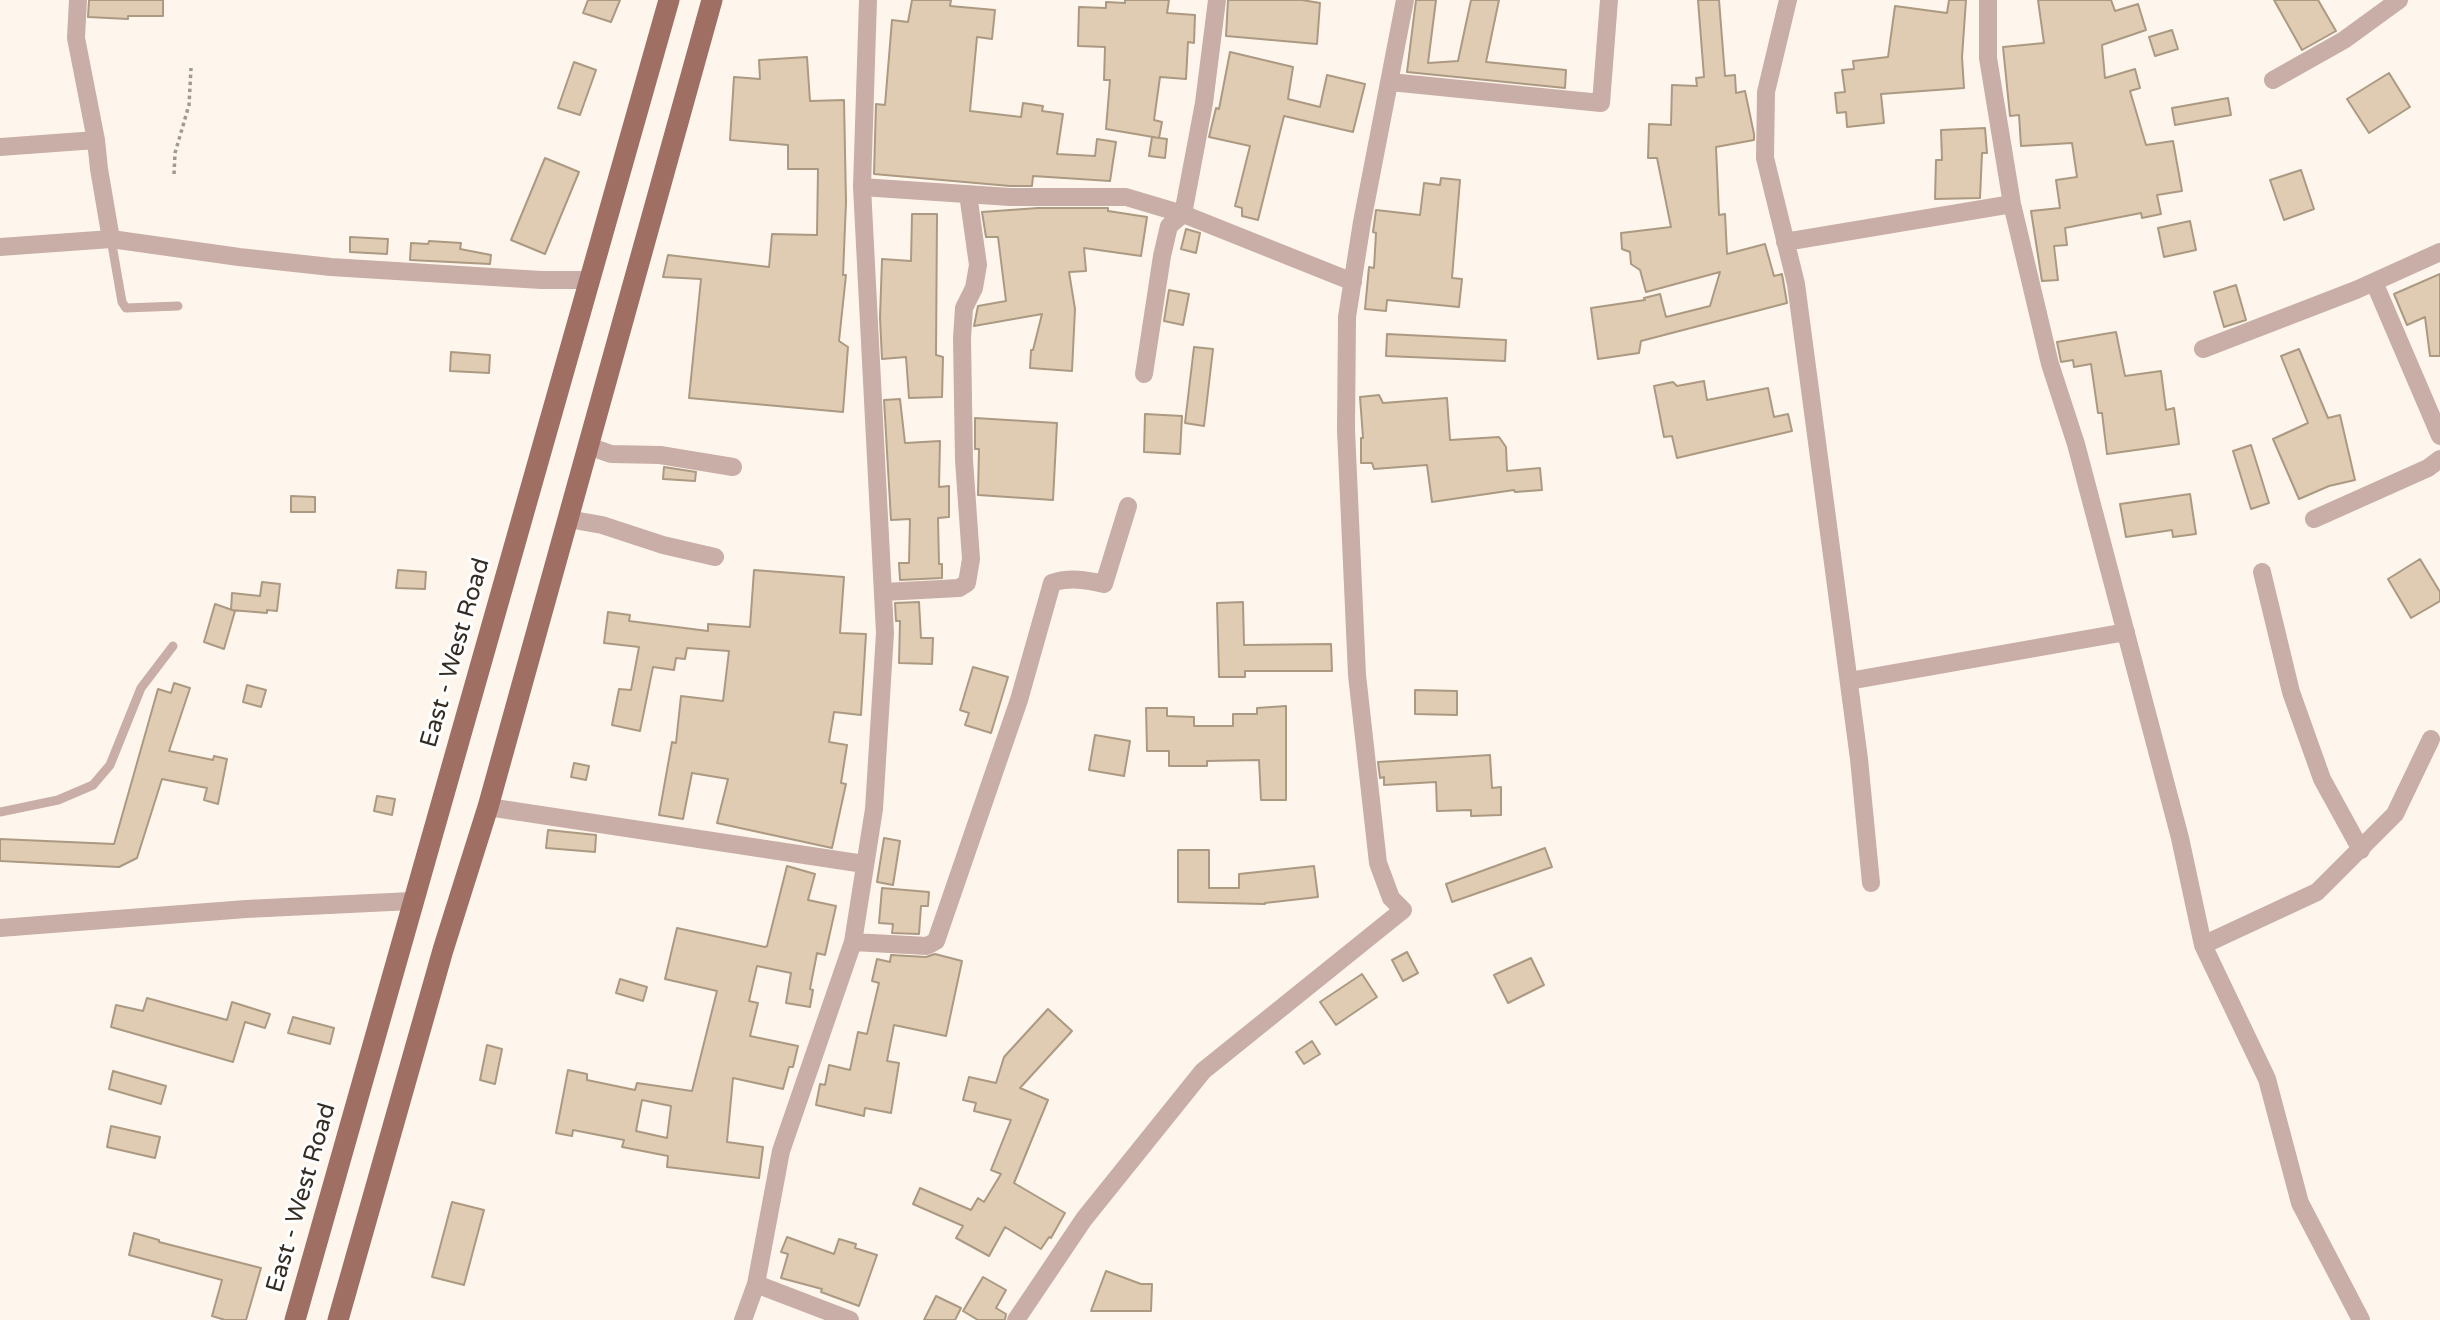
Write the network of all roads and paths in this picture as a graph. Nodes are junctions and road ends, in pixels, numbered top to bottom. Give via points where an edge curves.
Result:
1 (78, 0) edge
2 (669, 0) edge
3 (712, 0) edge
4 (868, 0) edge
5 (1217, 0) edge
6 (1405, 0) edge
7 (1609, 0) edge
8 (1788, 0) edge
9 (1988, 0) edge
10 (2399, 0) edge
11 (191, 68) dead end
12 (2273, 80) dead end
13 (1390, 82) junction
14 (96, 140) junction
15 (0, 147) edge
16 (174, 174) dead end
17 (862, 187) junction
18 (968, 194) junction
19 (2012, 204) junction
20 (1183, 214) junction
21 (111, 239) junction
22 (1786, 242) junction
23 (0, 247) edge
24 (2440, 252) edge
25 (589, 280) junction
26 (1353, 282) junction
27 (2374, 282) junction
28 (178, 306) dead end
29 (2203, 349) dead end
30 (1144, 374) dead end
31 (2440, 436) edge
32 (588, 446) junction
33 (2440, 458) edge
34 (733, 467) dead end
35 (1128, 506) dead end
36 (568, 519) junction
37 (2314, 519) dead end
38 (715, 558) dead end
39 (2262, 572) dead end
40 (884, 592) junction
41 (2126, 632) junction
42 (173, 646) dead end
43 (1849, 681) junction
44 (2431, 739) dead end
45 (488, 807) junction
46 (0, 812) edge
47 (2361, 850) junction
48 (864, 864) junction
49 (1871, 883) dead end
50 (412, 901) junction
51 (0, 928) edge
52 (853, 942) junction
53 (2203, 945) junction
54 (756, 1284) junction
55 (295, 1320) edge
56 (338, 1320) edge
57 (743, 1320) edge
58 (850, 1320) edge
59 (1016, 1320) edge
60 (2361, 1320) edge

1 - 14 street via 76,38
2 - 25 main road, East - West Road
3 - 32 main road
4 - 17 street
5 - 20 street
6 - 13 street
7 - 13 street via 1601,103
8 - 22 street via 1766,92 1765,158
9 - 19 street via 1988,58
10 - 12 street via 2344,40
11 - 16 path via 189,105
13 - 26 street
14 - 15 street
14 - 21 street
17 - 18 street
17 - 40 street
18 - 20 street via 1126,197
18 - 40 street via 978,265 964,308 962,338 971,559 967,583 959,588
19 - 22 street
19 - 41 street via 2050,364
20 - 26 street
20 - 30 street via 1169,226
21 - 23 street
21 - 25 street via 319,266
21 - 28 lane via 122,302 127,308
22 - 43 street via 1796,284
24 - 27 street
25 - 50 main road, East - West Road
26 - 59 street via 1347,317 1346,430 1357,675 1378,863 1391,898 1403,910 1203,1071 1084,1219
27 - 29 street
27 - 31 street
32 - 34 street via 611,454 660,455
32 - 36 main road
33 - 37 street via 2428,468
35 - 52 street via 1104,584 1063,579 1052,583 1019,699 936,941 927,946
36 - 38 street
36 - 45 main road
39 - 47 street via 2291,692 2322,779
40 - 48 street via 874,809
41 - 43 street
41 - 53 street
42 - 46 lane via 141,688 110,765 93,785 58,800
43 - 49 street
44 - 47 street via 2395,814
45 - 48 street
45 - 56 main road
47 - 53 street via 2317,892
48 - 52 street
50 - 51 street
50 - 55 main road, East - West Road
52 - 54 street via 781,1151
53 - 60 street via 2267,1079 2300,1203
54 - 57 street
54 - 58 street

